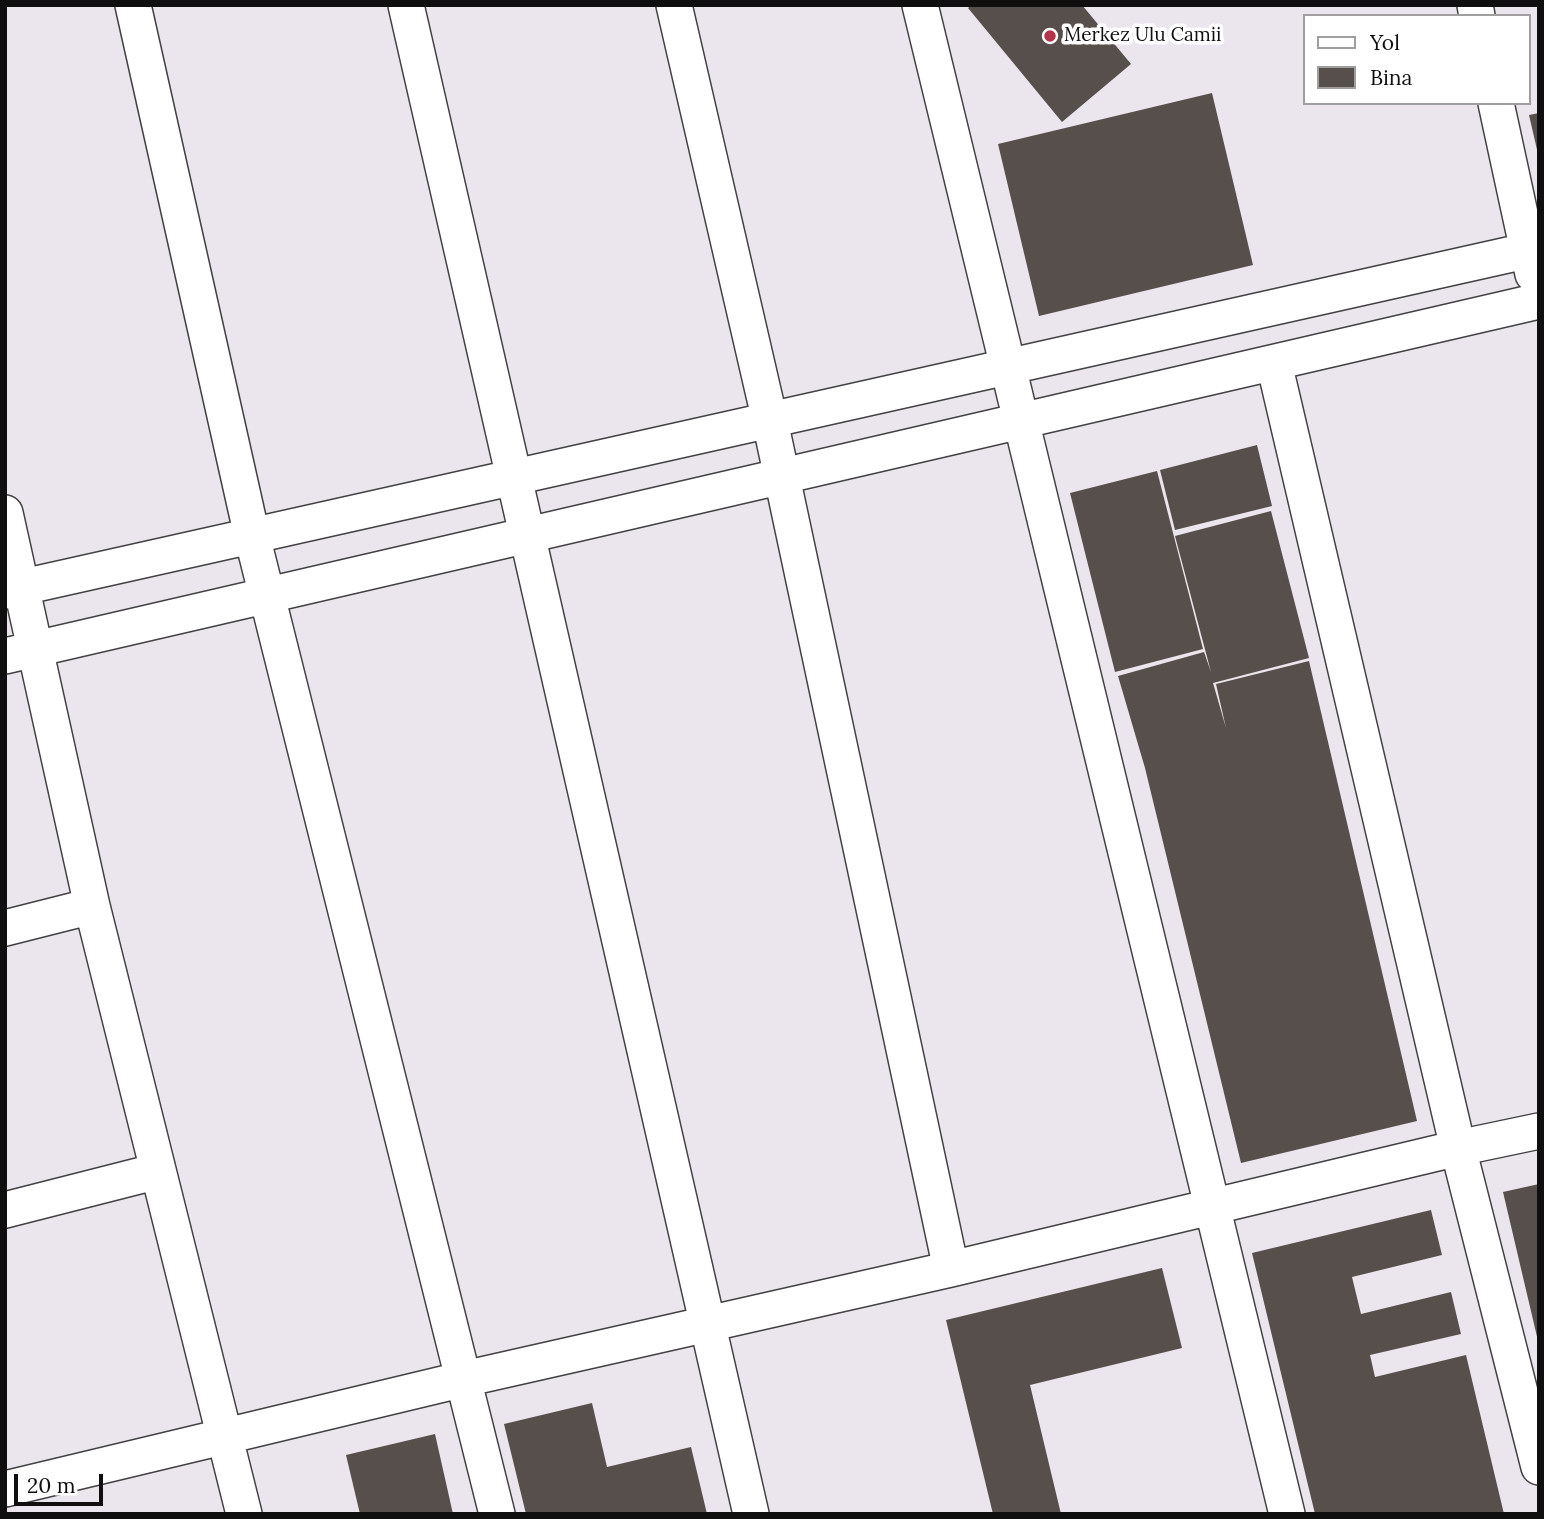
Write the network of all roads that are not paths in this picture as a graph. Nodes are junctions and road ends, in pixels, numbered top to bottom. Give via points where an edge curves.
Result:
1 (133, 5) edge
2 (406, 5) edge
3 (674, 5) edge
4 (920, 5) edge
5 (1497, 105) edge
6 (1533, 250) edge
7 (1539, 300) edge
8 (1274, 363) junction
9 (1009, 367) junction
10 (770, 421) junction
11 (1021, 421) junction
12 (514, 477) junction
13 (782, 477) junction
14 (5, 513) edge
15 (252, 536) junction
16 (526, 536) junction
17 (14, 590) edge
18 (267, 596) junction
19 (21, 652) edge
20 (92, 906) junction
21 (5, 928) edge
22 (1539, 1130) edge
23 (1458, 1148) junction
24 (158, 1171) junction
25 (1212, 1208) junction
26 (5, 1210) edge
27 (951, 1269) junction
28 (708, 1324) junction
29 (464, 1379) junction
30 (227, 1436) junction
31 (1539, 1467) edge
32 (5, 1489) edge
33 (244, 1514) edge
34 (497, 1514) edge
35 (751, 1514) edge
36 (1287, 1514) edge

1 - 15 street
2 - 12 street
3 - 10 street
4 - 9 street
5 - 6 street
6 - 7 street
6 - 9 street
7 - 8 street
8 - 11 street
8 - 23 street
9 - 10 street
9 - 11 street
10 - 12 street
10 - 13 street
11 - 13 street
11 - 25 street
12 - 15 street
12 - 16 street
13 - 16 street
13 - 27 street
14 - 17 street
15 - 17 street
15 - 18 street
16 - 18 street
16 - 28 street
17 - 19 street
18 - 19 street
18 - 29 street
19 - 20 street
20 - 21 street
20 - 24 street
22 - 23 street
23 - 25 street
23 - 31 street
24 - 26 street
24 - 30 street
25 - 27 street
25 - 36 street
27 - 28 street
28 - 29 street
28 - 35 street
29 - 30 street
29 - 34 street
30 - 32 street
30 - 33 street

